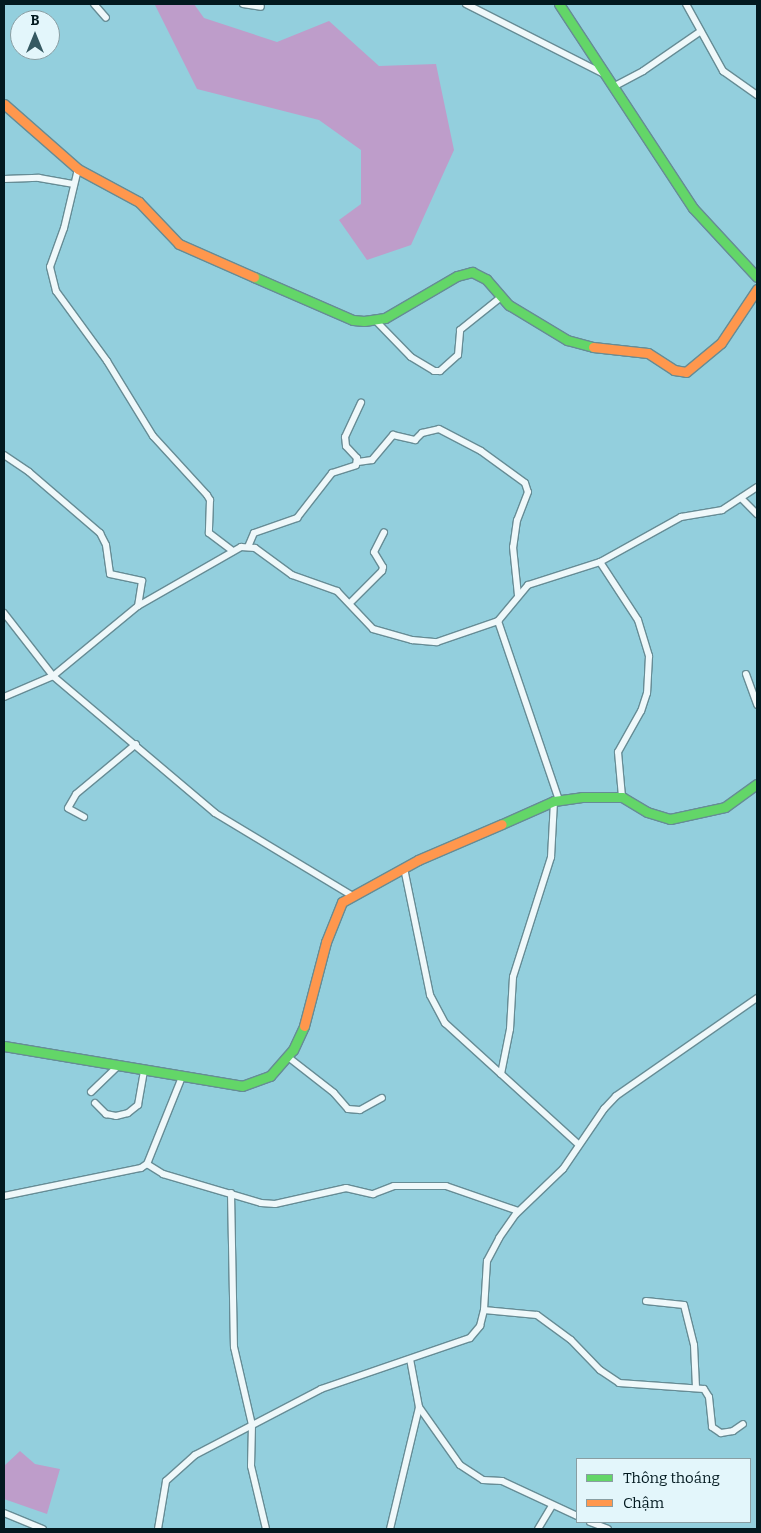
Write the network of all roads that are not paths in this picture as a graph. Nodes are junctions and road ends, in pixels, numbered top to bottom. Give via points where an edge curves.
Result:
1 (94, 4) edge
2 (243, 4) edge
3 (466, 4) edge
4 (559, 4) edge
5 (686, 4) edge
6 (261, 7) dead end
7 (106, 18) dead end
8 (701, 31) junction
9 (605, 75) junction
10 (613, 87) junction
11 (757, 95) edge
12 (4, 104) edge
13 (78, 169) junction
14 (4, 179) edge
15 (72, 184) junction
16 (757, 277) edge
17 (757, 289) edge
18 (501, 298) junction
19 (376, 321) junction
20 (362, 402) dead end
21 (4, 456) edge
22 (358, 462) junction
23 (757, 487) edge
24 (741, 498) junction
25 (757, 514) edge
26 (384, 532) dead end
27 (248, 547) junction
28 (233, 551) junction
29 (600, 562) junction
30 (518, 595) junction
31 (351, 602) junction
32 (138, 606) junction
33 (4, 613) edge
34 (498, 621) junction
35 (746, 674) dead end
36 (53, 676) junction
37 (4, 697) edge
38 (757, 705) edge
39 (136, 744) junction
40 (757, 784) edge
41 (622, 797) junction
42 (557, 801) junction
43 (84, 817) dead end
44 (404, 868) junction
45 (351, 895) junction
46 (757, 998) edge
47 (4, 1046) edge
48 (288, 1057) junction
49 (118, 1066) junction
50 (144, 1070) junction
51 (501, 1074) junction
52 (182, 1077) junction
53 (91, 1092) dead end
54 (382, 1098) dead end
55 (95, 1103) dead end
56 (579, 1145) junction
57 (147, 1164) junction
58 (231, 1193) junction
59 (4, 1196) edge
60 (518, 1211) junction
61 (646, 1301) dead end
62 (484, 1310) junction
63 (410, 1359) junction
64 (696, 1388) junction
65 (419, 1407) junction
66 (744, 1424) dead end
67 (252, 1425) junction
68 (552, 1506) junction
69 (4, 1514) edge
70 (576, 1516) edge
71 (593, 1523) edge
72 (43, 1529) edge
73 (158, 1529) edge
74 (266, 1529) edge
75 (390, 1529) edge
76 (538, 1529) edge
77 (608, 1529) edge

1 - 7 street
2 - 6 street
3 - 9 street
4 - 9 street
5 - 8 street
8 - 10 street via 643,71
8 - 11 street via 723,71
9 - 10 street
10 - 16 street via 693,208
12 - 13 street
13 - 15 street
13 - 19 street via 139,202 179,244 353,320
14 - 15 street via 38,178
15 - 28 street via 66,219 50,266 56,291 107,362 153,436 207,494 210,500 209,533
17 - 18 street via 721,343 692,369 680,372 648,354 587,346 568,340
18 - 19 street via 479,274 464,273
18 - 19 street via 460,330 458,355 440,371 434,371 410,357
20 - 22 street via 345,438
21 - 32 street via 29,472 100,533 106,545 110,574 142,581
22 - 27 street via 332,473 297,518 254,533
22 - 30 street via 372,460 393,435 415,440 422,433 439,429 481,451 525,483 528,492 517,520 513,547
23 - 24 street
24 - 25 street
24 - 29 street via 722,510 673,520
26 - 31 street via 374,552 382,571
27 - 28 street
27 - 31 street via 292,575 337,591
28 - 32 street
29 - 30 street via 528,586
29 - 41 street via 638,620 649,656 647,693 641,711 618,752
30 - 34 street
31 - 34 street via 373,629 418,641 443,642
32 - 36 street
33 - 36 street
34 - 42 street
35 - 38 street
36 - 37 street
36 - 39 street
39 - 43 street via 76,794 68,808
39 - 45 street via 227,821
40 - 41 street via 725,807 670,819 647,812
41 - 42 street
42 - 44 street
42 - 51 street via 550,857 514,971 510,1029
44 - 45 street
44 - 51 street via 430,995 445,1023
45 - 48 street via 342,902 336,914 317,972 307,1019
46 - 56 street via 616,1096
47 - 49 street
48 - 52 street via 270,1076 242,1086
48 - 54 street via 334,1093 348,1110 360,1110
49 - 50 street
49 - 53 street
50 - 52 street
50 - 55 street via 138,1105 128,1113 106,1114
51 - 56 street
52 - 57 street
56 - 60 street via 563,1169
57 - 58 street via 164,1174
57 - 59 street via 141,1168
58 - 60 street via 275,1204 346,1188 373,1194 394,1186 446,1186
58 - 67 street via 234,1347
60 - 62 street via 487,1261
61 - 64 street via 684,1305 694,1345
62 - 63 street via 480,1326 470,1338
62 - 64 street via 538,1315 571,1340 609,1378 619,1383
63 - 65 street
63 - 67 street via 321,1389
64 - 66 street via 707,1391 709,1415 716,1430 733,1431
65 - 68 street via 460,1465 471,1474 483,1480 502,1481
65 - 75 street via 414,1417
67 - 73 street via 195,1455 174,1471 163,1490
67 - 74 street via 252,1466
68 - 70 street
68 - 76 street
69 - 72 street
71 - 77 street

